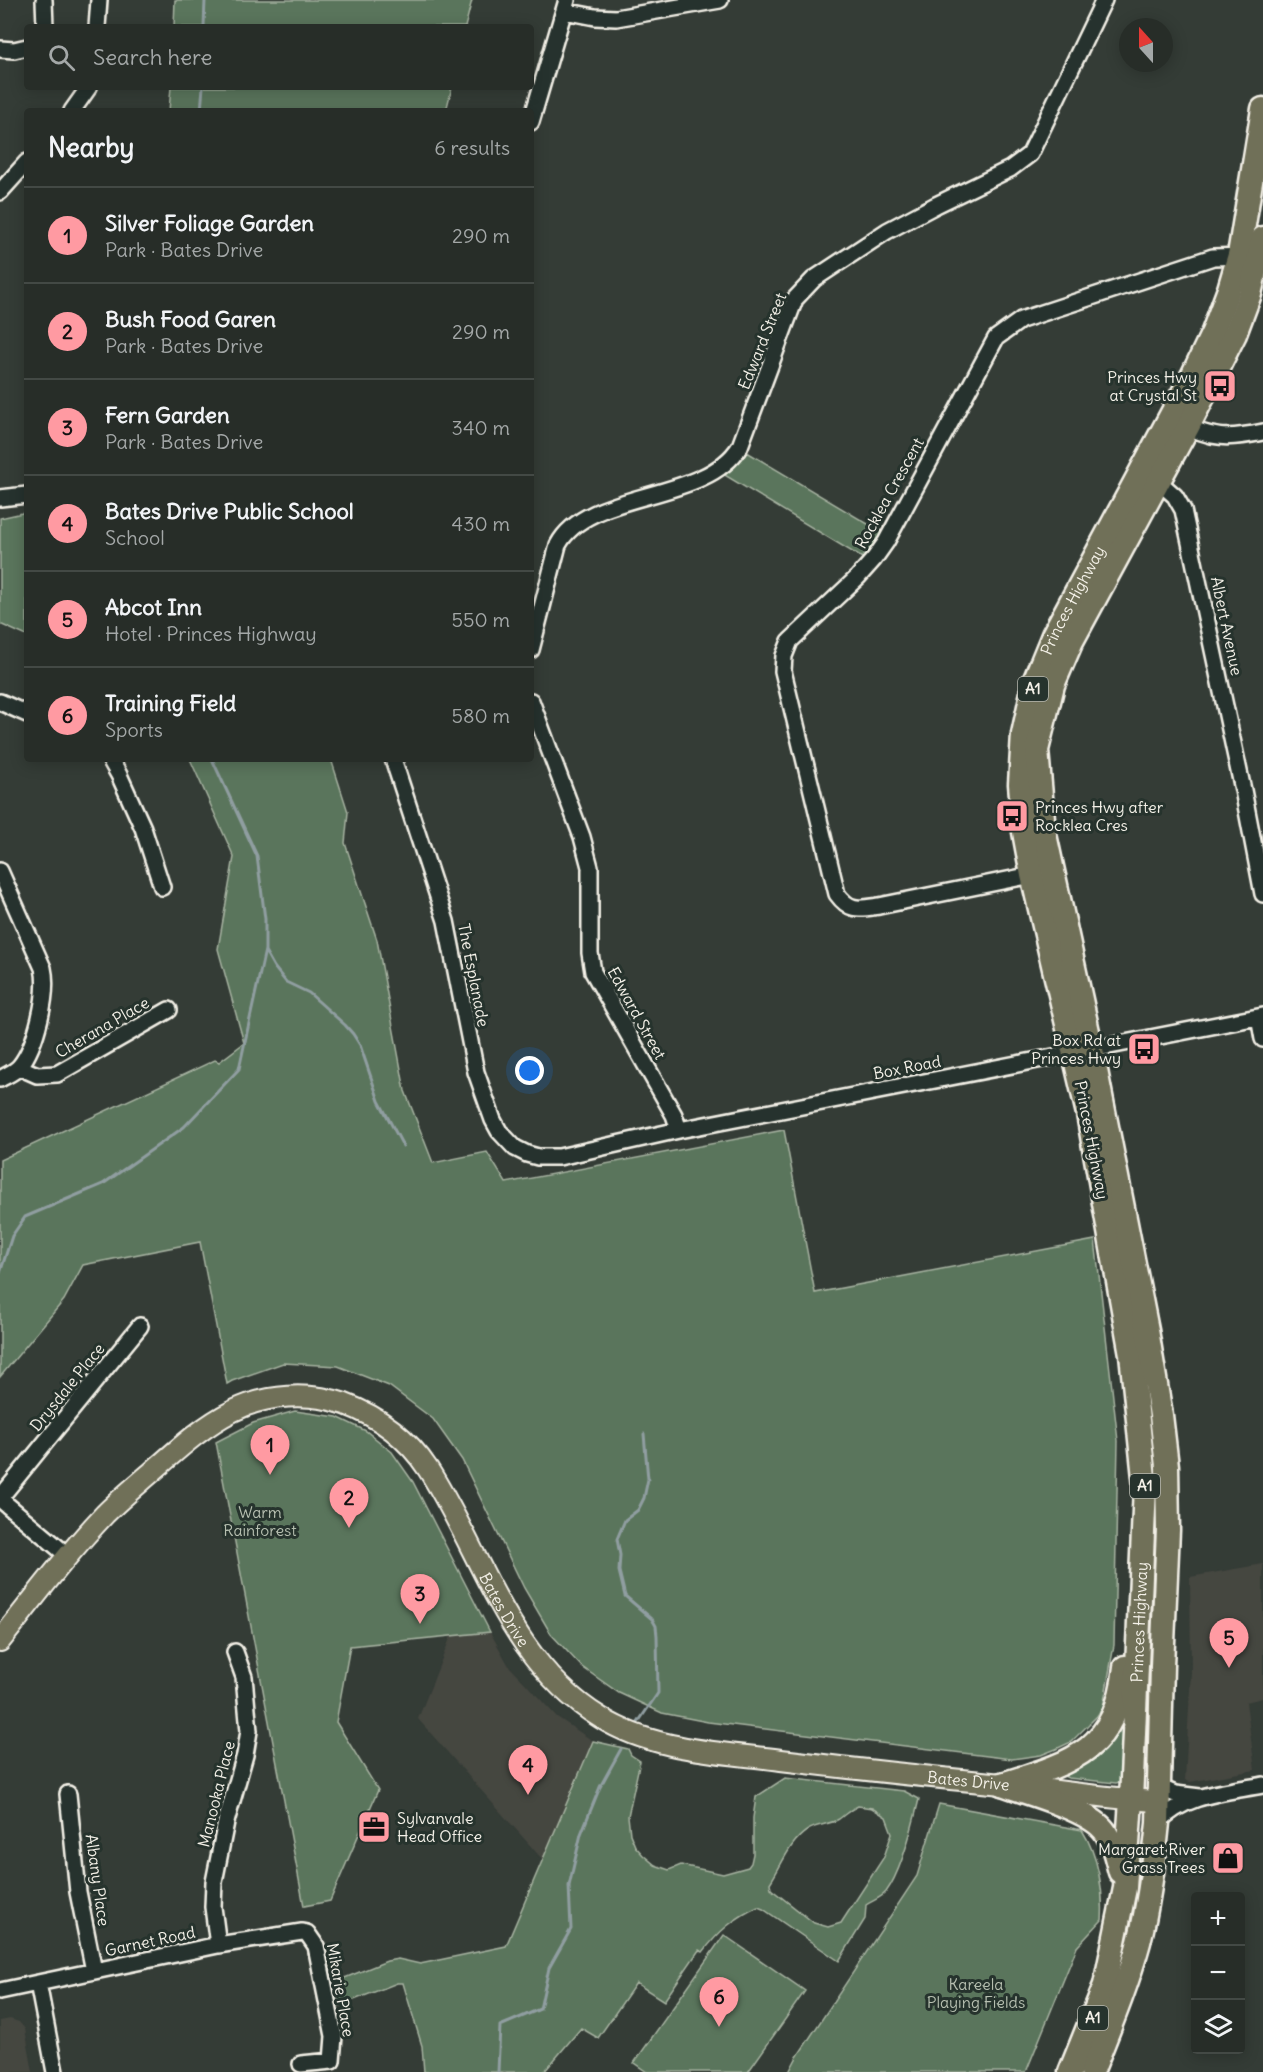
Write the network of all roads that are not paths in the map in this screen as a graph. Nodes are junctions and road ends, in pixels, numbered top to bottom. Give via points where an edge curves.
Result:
1 (44, 0) edge
2 (99, 0) edge
3 (720, 0) edge
4 (1104, 0) edge
5 (566, 6) edge
6 (45, 24) edge
7 (97, 24) edge
8 (24, 48) edge
9 (0, 49) edge
10 (87, 90) edge
11 (74, 108) edge
12 (1263, 110) edge
13 (534, 112) edge
14 (24, 165) edge
15 (0, 192) edge
16 (1254, 250) edge
17 (1179, 422) junction
18 (1263, 432) edge
19 (1158, 481) junction
20 (24, 495) edge
21 (0, 497) edge
22 (534, 638) edge
23 (0, 702) edge
24 (534, 710) edge
25 (24, 713) edge
26 (112, 762) edge
27 (394, 762) edge
28 (0, 871) edge
29 (1032, 875) junction
30 (162, 887) dead end
31 (1263, 894) edge
32 (169, 1010) dead end
33 (1261, 1016) edge
34 (1263, 1039) edge
35 (1083, 1052) junction
36 (19, 1067) junction
37 (0, 1078) edge
38 (679, 1130) junction
39 (559, 1157) joint
40 (140, 1326) dead end
41 (0, 1499) edge
42 (68, 1556) junction
43 (1138, 1632) junction
44 (0, 1641) edge
45 (235, 1652) dead end
46 (1002, 1784) junction
47 (1263, 1785) edge
48 (68, 1794) dead end
49 (1200, 1797) junction
50 (1131, 1800) junction
51 (1159, 1803) junction
52 (1125, 1888) junction
53 (307, 1934) joint
54 (218, 1945) junction
55 (94, 1971) junction
56 (38, 1983) junction
57 (0, 1991) edge
58 (301, 2064) dead end
59 (55, 2072) edge
60 (1070, 2072) edge
61 (1092, 2072) edge

1 - 6 street
2 - 7 street
3 - 5 street via 616,18 595,17
4 - 22 street, Edward Street via 1030,154 1010,169 887,231 814,279 795,299 740,446 732,457 705,476 599,512 573,525 558,545
5 - 13 street
8 - 9 street
10 - 11 street
12 - 16 highway, Princes Highway / A1
14 - 15 street
16 - 17 highway, Princes Highway / A1 via 1213,332
16 - 29 street, Rocklea Crescent via 1213,257 1021,320 996,338 886,542 858,577 790,641 784,656 783,671 837,894 845,905 858,909 879,906
17 - 18 street via 1221,438
17 - 19 highway, Princes Highway / A1
17 - 29 highway, Princes Highway / A1 via 1053,635 1035,679 1023,734 1020,783
19 - 31 street, Albert Avenue via 1175,496 1183,510
19 - 35 highway, Princes Highway / A1 via 1072,641 1053,686 1037,750 1044,830
20 - 21 street
23 - 25 street
24 - 38 street, Edward Street via 590,867 590,953 594,972
26 - 30 street via 145,834
27 - 39 street, The Esplanade via 446,921 472,1058 493,1120 516,1148 538,1157
28 - 36 street via 45,978 38,1023 29,1052
29 - 35 highway, Princes Highway / A1
32 - 36 street, Cherana Place via 57,1074 37,1075
33 - 34 street
33 - 35 street, Box Road
35 - 38 street, Box Road
35 - 43 highway, Princes Highway / A1 via 1135,1383 1145,1487
35 - 51 highway, Princes Highway / A1 via 1147,1330 1167,1466
36 - 37 street
38 - 39 street, Box Road
40 - 41 street, Drysdale Place
41 - 42 street, Drysdale Place
42 - 44 main road, Bates Drive
42 - 46 main road, Bates Drive via 106,1513 182,1445 215,1422 235,1410 271,1399 329,1399 357,1408 405,1439 427,1468 527,1648 550,1678 601,1718 630,1734 710,1751
43 - 46 highway via 1126,1654 1117,1707 1096,1742 1062,1764
43 - 50 highway, Princes Highway / A1
45 - 54 street, Manooka Place via 244,1677 249,1731 213,1882
46 - 50 main road, Bates Drive
46 - 52 highway via 1097,1822 1111,1841
47 - 49 street
48 - 55 street, Albany Place via 78,1892
49 - 51 street via 1175,1794
49 - 51 street via 1173,1809
50 - 51 main road, Bates Drive
50 - 52 highway, Princes Highway / A1
51 - 61 highway, Princes Highway / A1 via 1151,1880 1139,1941 1119,2006
52 - 60 highway, Princes Highway / A1 via 1105,1985
53 - 54 street, Garnet Road via 294,1932
53 - 58 street, Mikarie Place via 318,1952 334,2036 332,2061
54 - 55 street, Garnet Road
55 - 56 street, Garnet Road
56 - 57 street, Garnet Road
56 - 59 street

